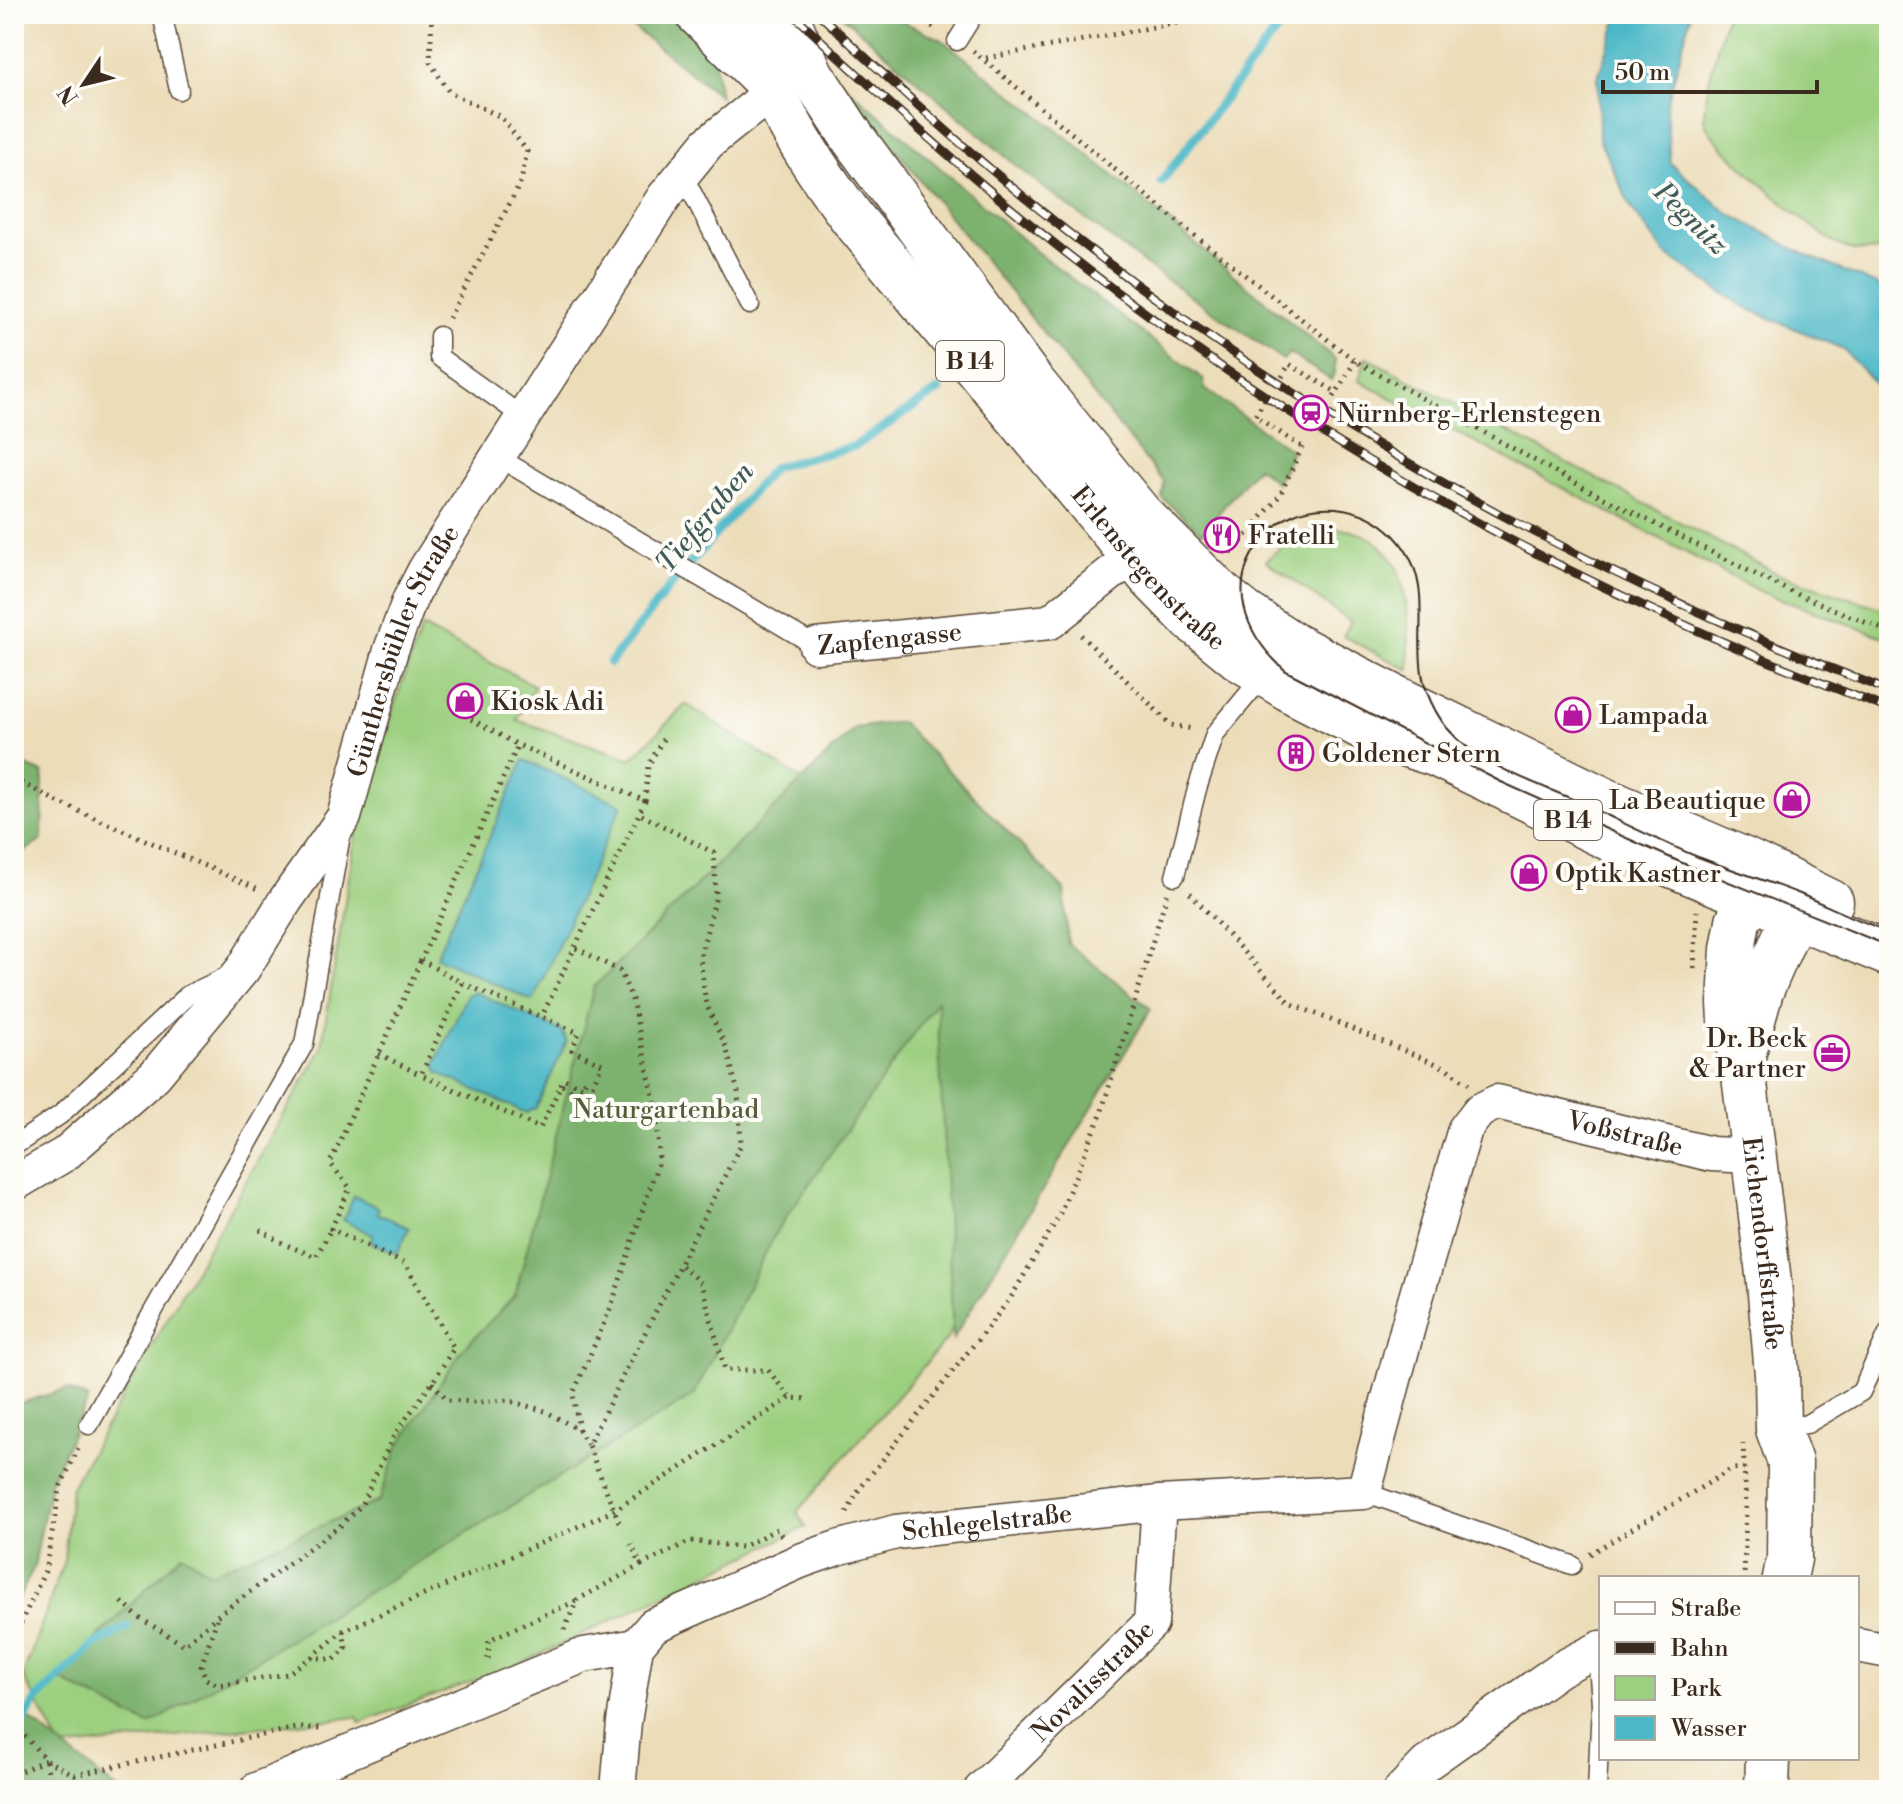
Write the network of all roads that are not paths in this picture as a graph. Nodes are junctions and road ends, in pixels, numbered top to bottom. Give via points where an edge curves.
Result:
1 (162, 14) edge
2 (691, 14) edge
3 (742, 14) edge
4 (786, 14) edge
5 (974, 14) edge
6 (957, 41) road end
7 (811, 74) junction
8 (179, 90) dead end
9 (771, 93) junction
10 (682, 173) junction
11 (750, 305) dead end
12 (439, 336) road end
13 (1031, 408) junction
14 (523, 417) junction
15 (496, 456) junction
16 (1146, 545) junction
17 (816, 646) joint
18 (1264, 675) junction
19 (1600, 816) junction
20 (344, 817) junction
21 (1175, 876) road end
22 (1775, 897) junction
23 (1889, 926) edge
24 (1889, 954) edge
25 (243, 969) junction
26 (14, 1146) edge
27 (1753, 1156) junction
28 (14, 1184) edge
29 (1889, 1331) edge
30 (89, 1425) road end
31 (1778, 1429) junction
32 (1364, 1492) junction
33 (1159, 1503) junction
34 (1572, 1565) road end
35 (1764, 1576) edge
36 (1785, 1576) edge
37 (1859, 1645) edge
38 (636, 1646) junction
39 (1599, 1649) edge
40 (1889, 1651) edge
41 (1599, 1747) edge
42 (1768, 1760) edge
43 (256, 1790) edge
44 (618, 1790) edge
45 (981, 1790) edge
46 (1401, 1790) edge
47 (1597, 1790) edge
48 (1767, 1790) edge

1 - 8 lane
2 - 9 street
3 - 9 main road, Erlenstegenstraße / B 14
4 - 7 main road, Erlenstegenstraße / B 14
5 - 6 lane
7 - 9 main road
7 - 13 main road, Erlenstegenstraße / B 14
9 - 10 street, Günthersbühler Straße via 708,143
9 - 13 main road, Erlenstegenstraße / B 14 via 853,219
10 - 11 lane
10 - 14 street, Günthersbühler Straße
12 - 14 lane via 439,357
13 - 16 main road, Erlenstegenstraße / B 14 via 1105,474
14 - 15 street, Günthersbühler Straße
15 - 17 lane, Zapfengasse
15 - 20 street, Günthersbühler Straße via 410,599
16 - 17 street, Zapfengasse via 1050,622
16 - 18 main road, Erlenstegenstraße / B 14 via 1191,619
16 - 19 main road, Erlenstegenstraße / B 14 via 1287,641 1443,722
18 - 19 main road, Erlenstegenstraße / B 14 via 1382,737
18 - 21 lane via 1215,734
19 - 22 main road, Erlenstegenstraße / B 14 via 1747,861
20 - 25 street, Günthersbühler Straße
20 - 30 lane via 304,1044
22 - 23 main road, Erlenstegenstraße / B 14 via 1820,898
22 - 24 main road, Erlenstegenstraße / B 14
22 - 27 main road, Eichendorffstraße via 1761,991 1742,1059
25 - 26 lane via 188,995 60,1115
25 - 28 street, Günthersbühler Straße via 155,1075 65,1154
27 - 31 main road, Eichendorffstraße via 1769,1282
27 - 32 street, Voßstraße via 1711,1154 1497,1102 1479,1111 1465,1129
29 - 31 lane via 1861,1392 1807,1424
31 - 35 main road, Eichendorffstraße via 1766,1460
31 - 36 main road, Eichendorffstraße via 1790,1462
32 - 33 street, Schlegelstraße
32 - 34 lane, Schlegelstraße
33 - 38 street, Schlegelstraße via 896,1532 837,1548 653,1626
33 - 45 street, Novalisstraße via 1151,1623
37 - 40 street
38 - 43 street via 584,1655
38 - 44 street
39 - 46 street via 1560,1669 1426,1764
41 - 47 lane
42 - 48 main road

